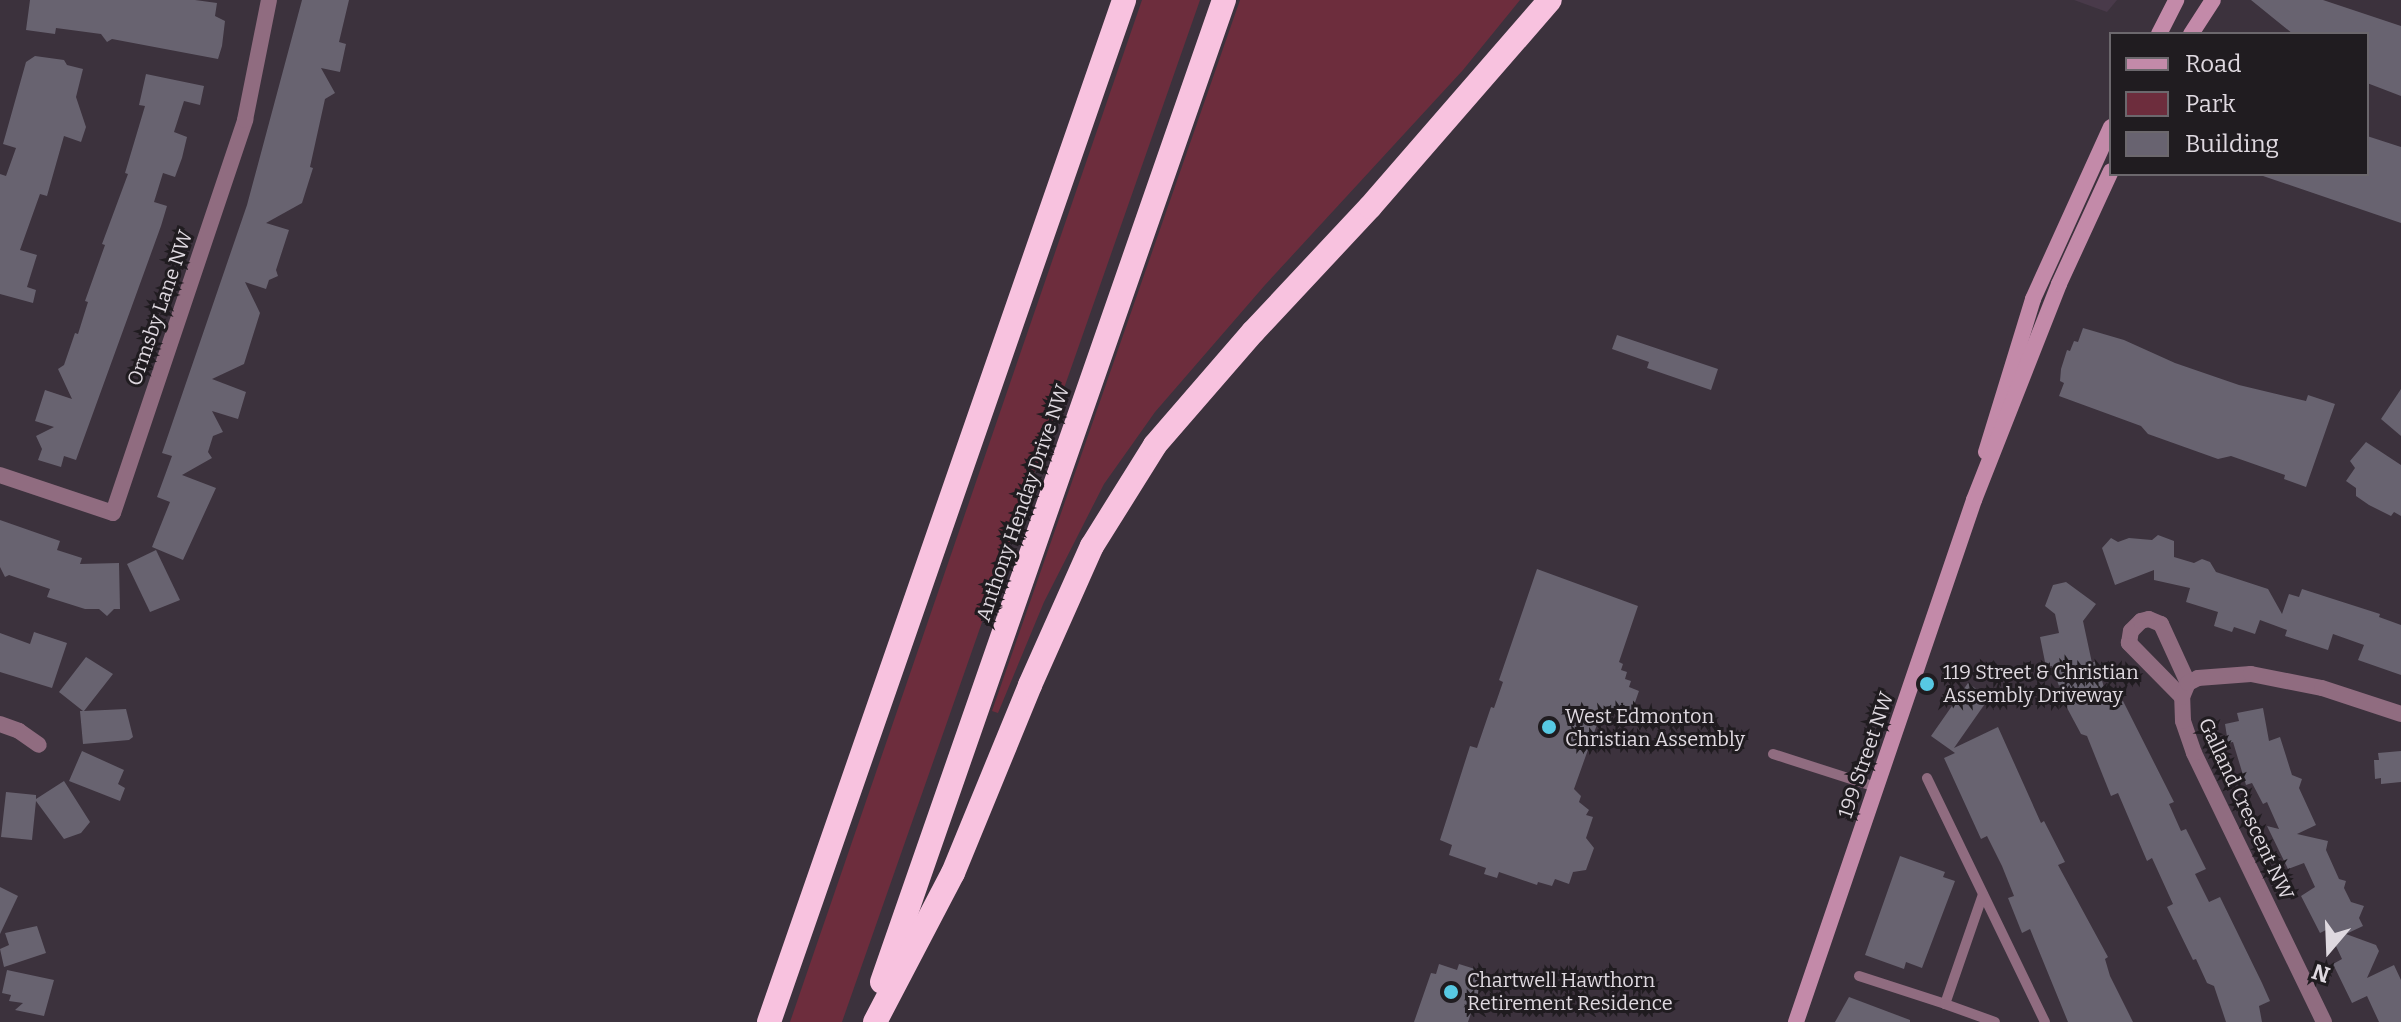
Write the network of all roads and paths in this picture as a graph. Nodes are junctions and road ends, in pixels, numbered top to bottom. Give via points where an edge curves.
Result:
1 (269, 0) edge
2 (1124, 0) edge
3 (1224, 0) edge
4 (1550, 0) edge
5 (2176, 0) edge
6 (2213, 0) edge
7 (2160, 32) edge
8 (2192, 32) edge
9 (2109, 131) edge
10 (2109, 175) edge
11 (0, 475) edge
12 (1974, 500) junction
13 (2401, 714) edge
14 (0, 724) edge
15 (39, 745) dead end
16 (1773, 754) dead end
17 (1927, 778) dead end
18 (1876, 787) junction
19 (1983, 894) junction
20 (1859, 976) dead end
21 (1945, 1004) junction
22 (769, 1022) edge
23 (868, 1022) edge
24 (875, 1022) edge
25 (1796, 1022) edge
26 (1995, 1022) edge
27 (2045, 1022) edge
28 (2324, 1022) edge

1 - 11 street, Ormsby Lane NW via 245,120 113,513
2 - 22 highway
3 - 23 highway, Anthony Henday Drive NW
4 - 24 highway via 1155,445 1092,546 953,873
5 - 7 main road
6 - 8 main road
9 - 12 main road, 199 Street NW via 2033,299
10 - 12 main road, 199 Street NW via 2059,284
12 - 18 main road, 199 Street NW
13 - 28 street, Galland Crescent NW via 2274,676 2209,676 2185,690 2183,721 2194,753
14 - 15 street
16 - 18 lane
17 - 19 lane
18 - 25 main road, 199 Street NW
19 - 21 lane
19 - 27 lane
20 - 21 lane
21 - 26 lane

